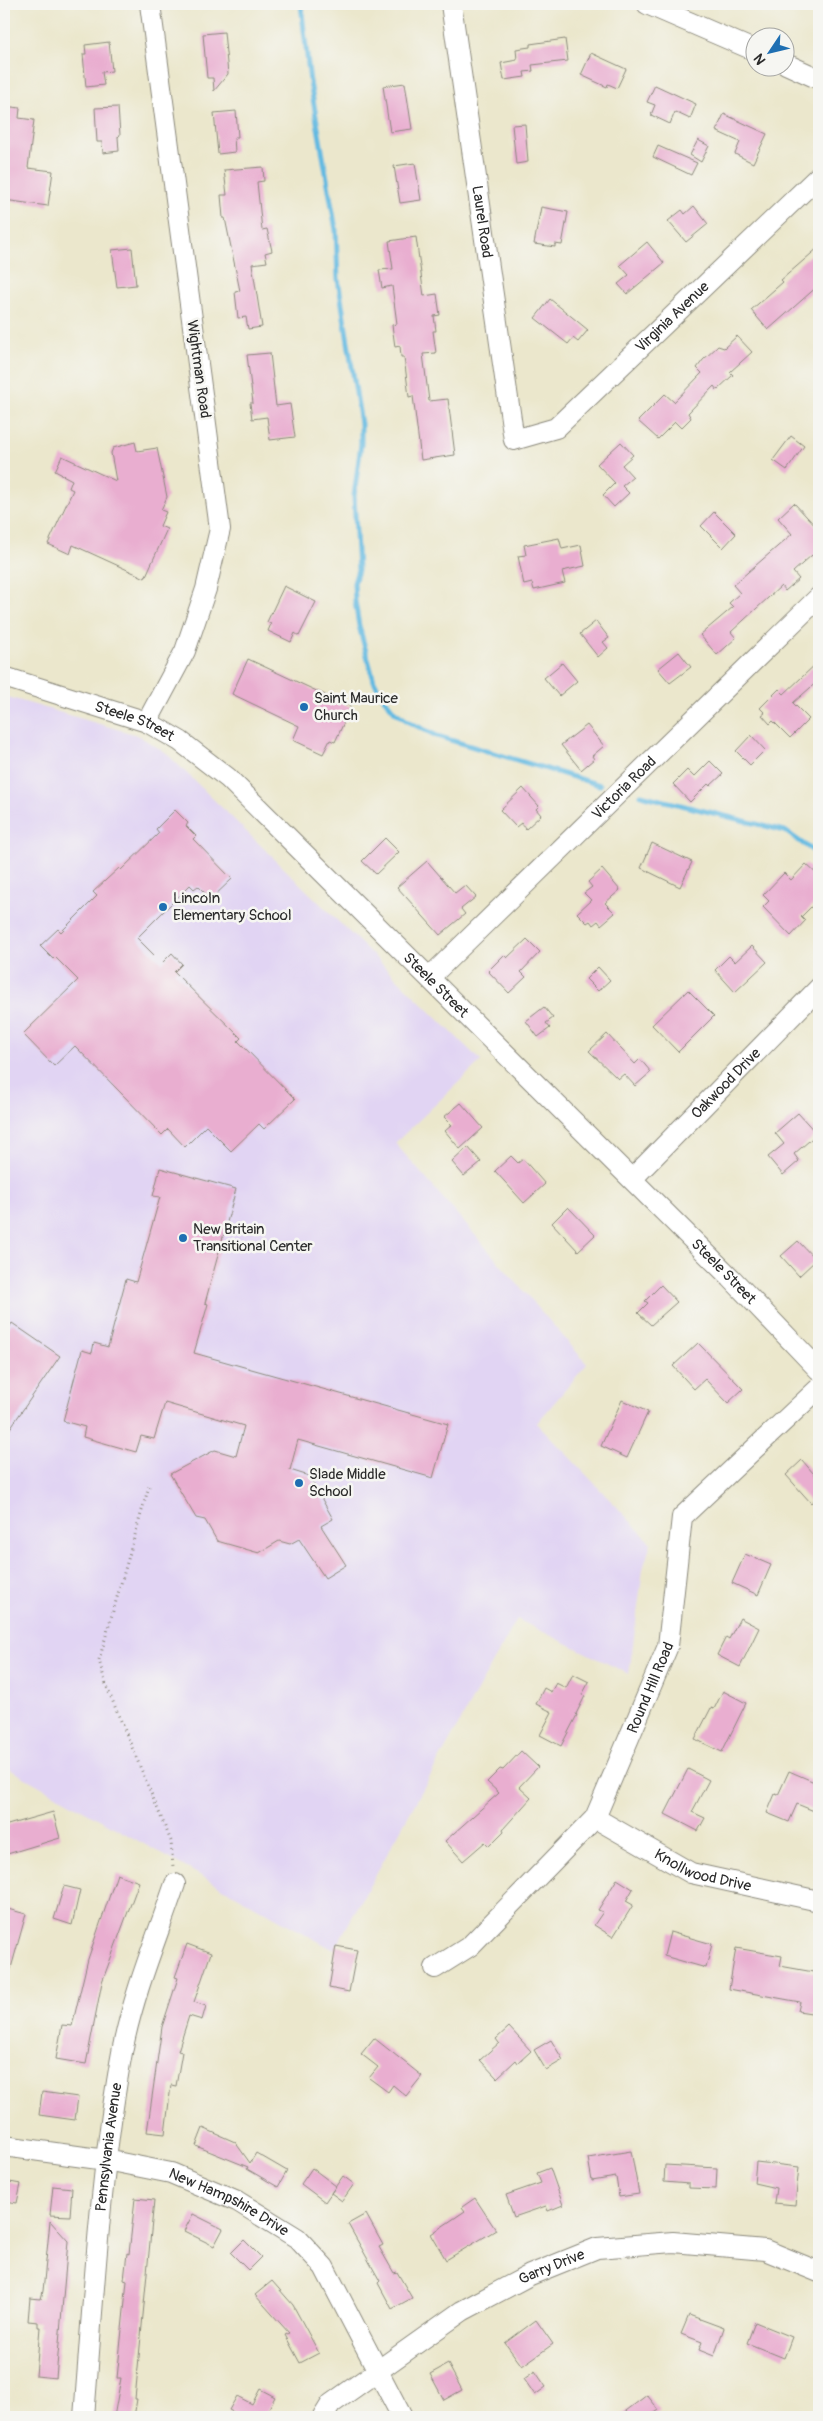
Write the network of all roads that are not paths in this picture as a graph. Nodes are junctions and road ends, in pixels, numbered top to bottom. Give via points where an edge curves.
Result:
1 (150, 4) edge
2 (451, 4) edge
3 (647, 4) edge
4 (746, 47) edge
5 (796, 69) edge
6 (819, 79) edge
7 (819, 176) edge
8 (514, 440) joint
9 (819, 597) edge
10 (4, 678) edge
11 (147, 722) junction
12 (430, 977) junction
13 (819, 988) edge
14 (632, 1179) junction
15 (819, 1370) edge
16 (819, 1388) edge
17 (595, 1818) junction
18 (175, 1884) road end
19 (819, 1901) edge
20 (435, 1968) dead end
21 (4, 2146) edge
22 (106, 2160) junction
23 (819, 2272) edge
24 (377, 2371) junction
25 (84, 2417) edge
26 (323, 2417) edge
27 (402, 2417) edge

1 - 11 street, Wightman Road via 220,529 206,589 185,651
2 - 8 street, Laurel Road
3 - 4 street
5 - 6 street
7 - 8 street, Virginia Avenue via 556,428
9 - 12 street, Victoria Road
10 - 11 street, Steele Street
11 - 12 street, Steele Street via 186,745 228,778
12 - 14 street, Steele Street
13 - 14 street, Oakwood Drive
14 - 15 street, Steele Street
16 - 17 street, Round Hill Road via 682,1517 668,1646
17 - 19 street, Knollwood Drive via 691,1873
17 - 20 street, Round Hill Road via 470,1946
18 - 22 street, Pennsylvania Avenue via 146,1967 124,2046
21 - 22 street, New Hampshire Drive
22 - 24 street, New Hampshire Drive via 170,2172 237,2201 297,2238 324,2268
22 - 25 street, Pennsylvania Avenue
23 - 24 street, Garry Drive via 766,2250 673,2242 597,2248 530,2275 462,2311
24 - 26 street, Garry Drive via 330,2404
24 - 27 street, New Hampshire Drive

